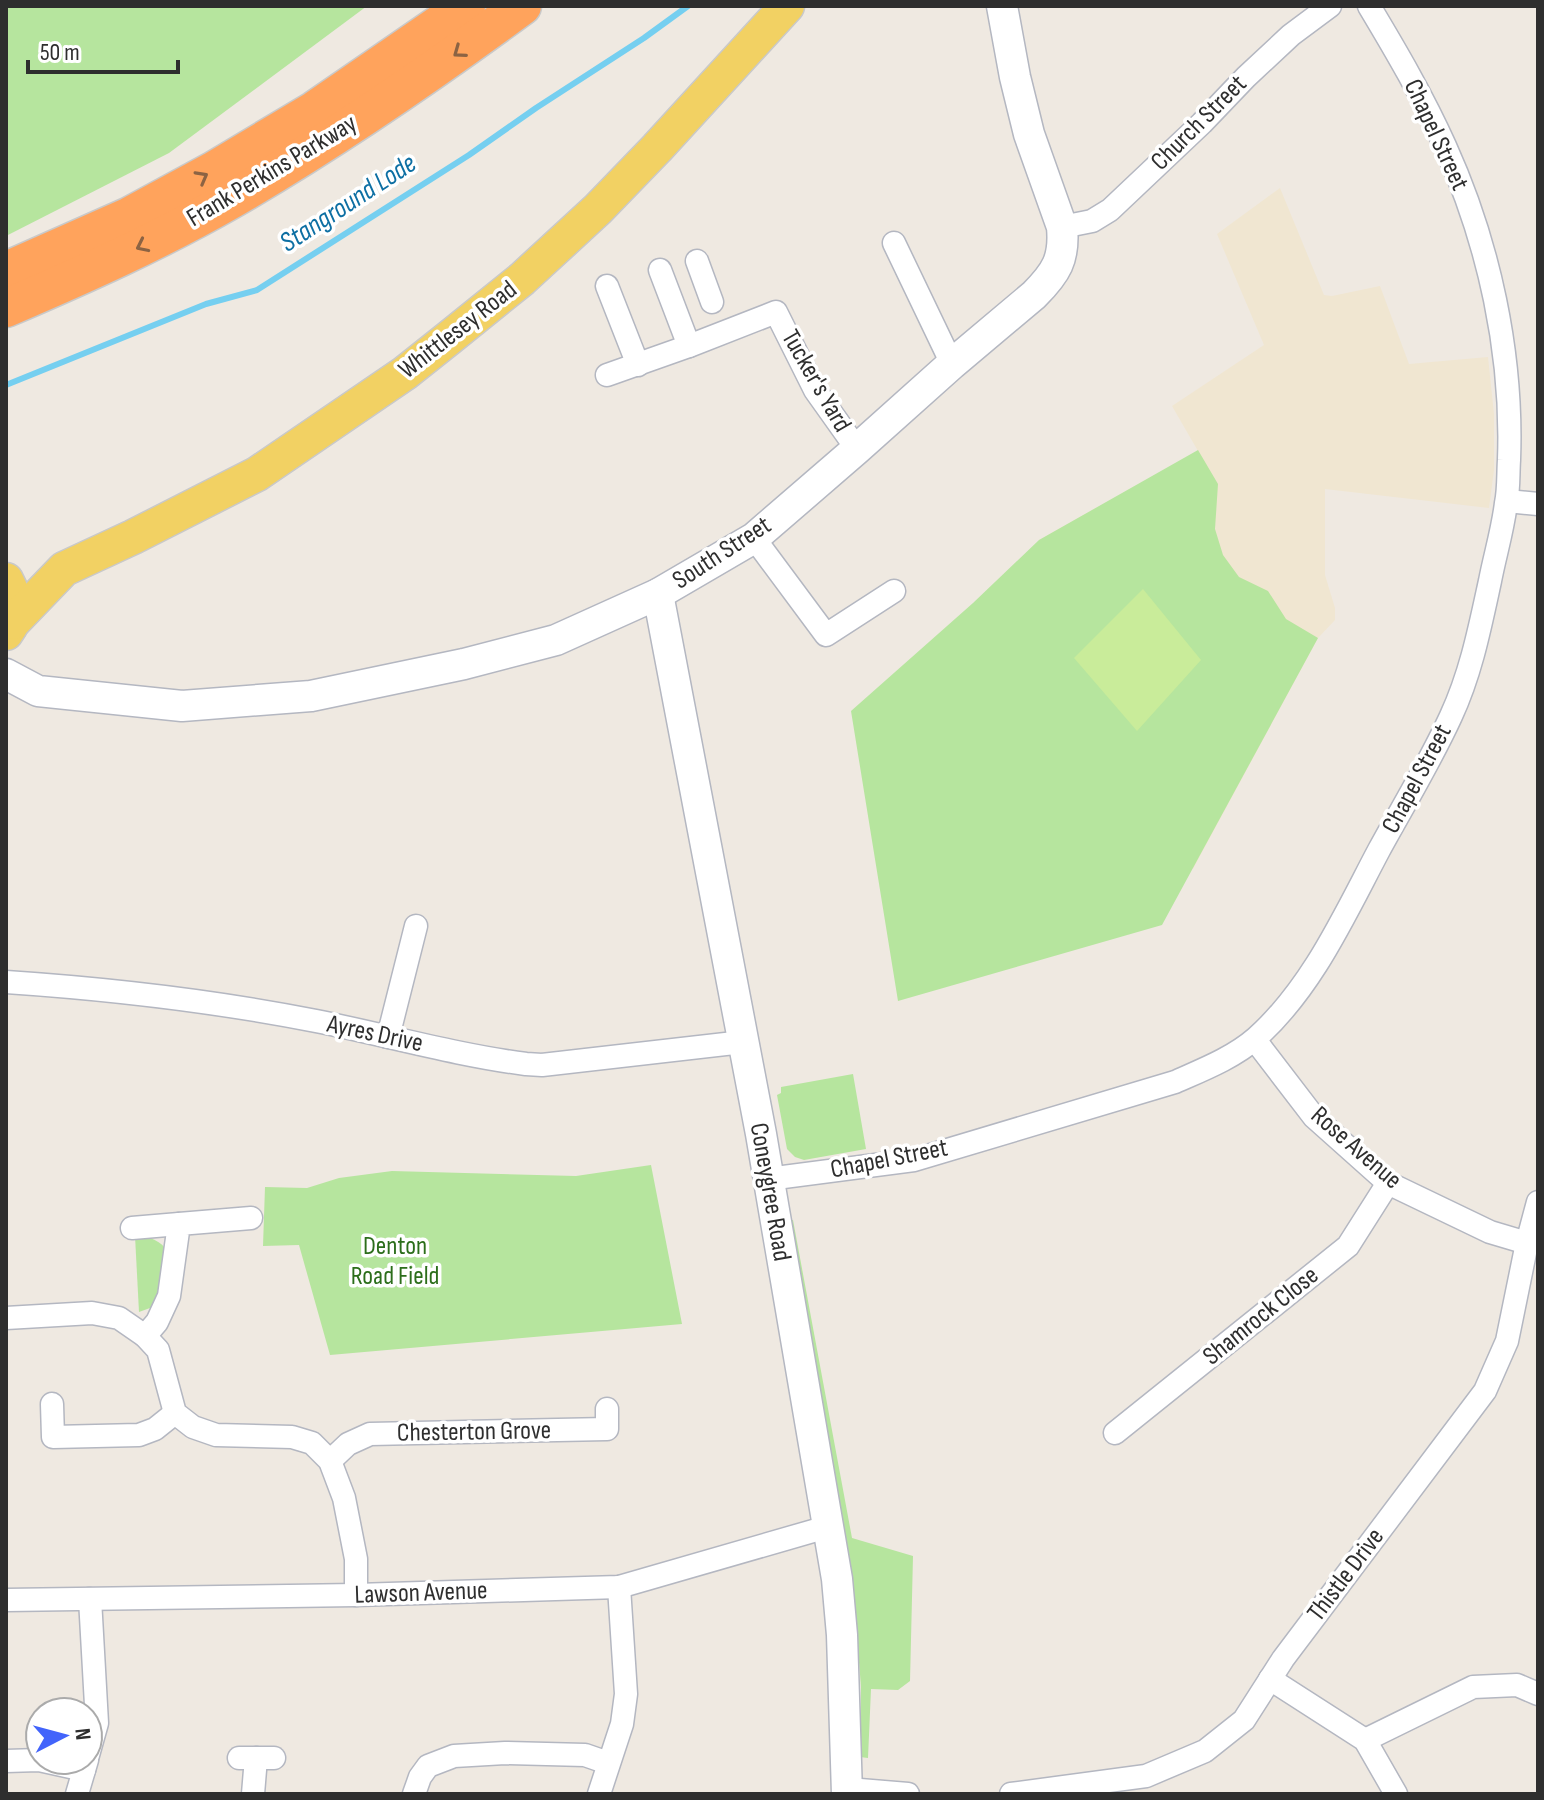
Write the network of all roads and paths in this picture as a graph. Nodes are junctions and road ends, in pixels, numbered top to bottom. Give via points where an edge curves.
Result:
1 (466, 6) edge
2 (522, 6) edge
3 (787, 6) edge
4 (1002, 6) edge
5 (1330, 6) edge
6 (1369, 6) edge
7 (1062, 227) junction
8 (894, 243) dead end
9 (697, 261) dead end
10 (660, 270) dead end
11 (6, 271) edge
12 (607, 286) dead end
13 (6, 308) edge
14 (718, 318) junction
15 (689, 346) junction
16 (952, 364) junction
17 (638, 365) junction
18 (607, 375) dead end
19 (857, 449) junction
20 (1507, 501) junction
21 (1538, 504) edge
22 (754, 538) junction
23 (6, 569) edge
24 (64, 569) junction
25 (6, 580) edge
26 (894, 591) dead end
27 (658, 594) junction
28 (10, 628) edge
29 (6, 674) edge
30 (38, 691) junction
31 (416, 926) dead end
32 (6, 982) edge
33 (388, 1037) junction
34 (1255, 1040) junction
35 (743, 1042) junction
36 (768, 1179) junction
37 (1388, 1183) junction
38 (1538, 1202) edge
39 (251, 1218) dead end
40 (179, 1224) junction
41 (132, 1228) dead end
42 (1527, 1243) junction
43 (6, 1318) edge
44 (145, 1336) junction
45 (52, 1404) dead end
46 (607, 1409) dead end
47 (175, 1413) junction
48 (1115, 1433) dead end
49 (330, 1461) junction
50 (827, 1527) junction
51 (619, 1587) junction
52 (356, 1595) junction
53 (90, 1599) junction
54 (6, 1600) edge
55 (1270, 1679) junction
56 (1538, 1694) edge
57 (95, 1696) edge
58 (1365, 1740) junction
59 (256, 1758) dead end
60 (608, 1763) junction
61 (1066, 1790) edge
62 (847, 1792) edge
63 (253, 1794) edge
64 (414, 1794) edge
65 (599, 1794) edge
66 (908, 1794) edge
67 (1011, 1794) edge
68 (1396, 1794) edge

11 -> 1 highway, Frank Perkins Parkway via 130,216 213,171 315,110
2 -> 13 highway, Frank Perkins Parkway via 342,132 230,200
3 - 24 main road, Whittlesey Road via 598,209 522,279 405,373 257,474
4 - 7 street, South Street via 1029,134
5 - 7 street, Church Street via 1291,35 1110,210 1092,221
6 - 20 street, Chapel Street via 1445,146 1482,246 1509,391
7 - 16 street, South Street via 1062,256 1046,283
8 - 16 street
9 - 14 street
10 - 15 street
12 - 17 street
14 - 15 street
14 - 19 street, Tucker's Yard via 776,312 815,390
15 - 17 street
16 - 19 street, South Street
17 - 18 street
19 - 22 street, South Street
20 - 21 street
20 - 34 street, Chapel Street via 1477,643 1451,715 1299,991
22 - 26 street via 826,635
22 - 27 street, South Street
23 - 24 main road, Whittlesey Road
24 - 28 main road, Whittlesey Road
25 - 28 main road via 16,607
27 - 30 street, South Street via 556,640 311,696 182,706
27 - 35 street, Coneygree Road
28 - 30 street via 8,668
29 - 30 street, South Street
31 - 33 street
32 - 33 street, Ayres Drive via 223,1005
33 - 35 street, Ayres Drive via 542,1065
34 - 36 street, Chapel Street via 1175,1082 914,1160
34 - 37 street, Rose Avenue via 1314,1117
35 - 36 street, Coneygree Road
36 - 50 street, Coneygree Road
37 - 42 street, Rose Avenue via 1490,1232
37 - 48 street, Shamrock Close via 1348,1246
38 - 42 street, Thistle Drive
39 - 40 street
40 - 41 street
40 - 44 street via 169,1296
42 - 55 street, Thistle Drive via 1507,1341 1485,1391
43 - 44 street via 92,1313 119,1318
44 - 47 street via 158,1350
45 - 47 street via 53,1437 139,1435
46 - 49 street, Chesterton Grove via 607,1429 370,1434 348,1444
47 - 49 street via 216,1435 292,1437 312,1443
49 - 52 street via 351,1524
50 - 51 street, Lawson Avenue
50 - 62 street, Coneygree Road via 842,1635
51 - 52 street, Lawson Avenue
51 - 60 street via 626,1694
52 - 53 street, Lawson Avenue
53 - 54 street, Lawson Avenue
53 - 57 street
55 - 58 street
55 - 61 street, Thistle Drive via 1244,1720 1205,1751 1146,1776
56 - 58 street via 1517,1685 1473,1687
58 - 68 street
59 - 63 street
60 - 64 street via 585,1755 454,1756 428,1766
60 - 65 street
61 - 67 street, Thistle Drive
62 - 66 street

